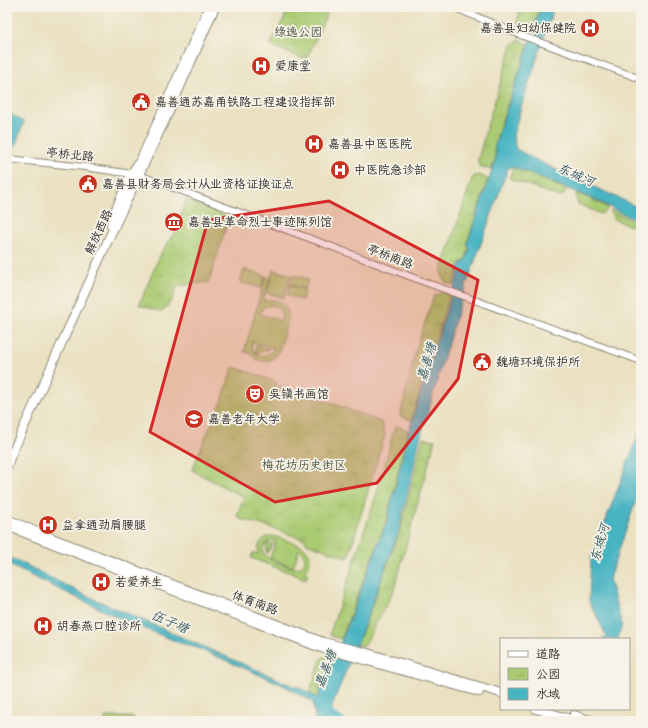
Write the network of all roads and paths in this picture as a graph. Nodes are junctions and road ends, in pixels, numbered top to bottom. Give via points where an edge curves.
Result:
1 (209, 7) edge
2 (215, 7) edge
3 (453, 7) edge
4 (641, 79) edge
5 (10, 160) edge
6 (136, 174) junction
7 (641, 361) edge
8 (7, 454) edge
9 (7, 467) edge
10 (7, 519) edge
11 (7, 526) edge
12 (322, 645) junction
13 (363, 656) junction
14 (500, 693) edge
15 (500, 698) edge
16 (540, 710) edge
17 (554, 710) edge
18 (578, 720) edge
19 (593, 721) edge

1 - 6 main road, 解放西路
2 - 6 main road, 解放西路 via 174,101
3 - 4 street via 523,36
5 - 6 street, 亭桥北路
6 - 7 street, 亭桥南路
6 - 8 main road, 解放西路 via 114,213 106,237
6 - 9 main road, 解放西路
10 - 12 main road, 体育南路
11 - 12 main road, 体育南路
12 - 13 main road, 体育南路
13 - 14 main road, 体育南路
13 - 15 main road, 体育南路 via 448,684
16 - 18 main road
17 - 18 main road
18 - 19 main road

